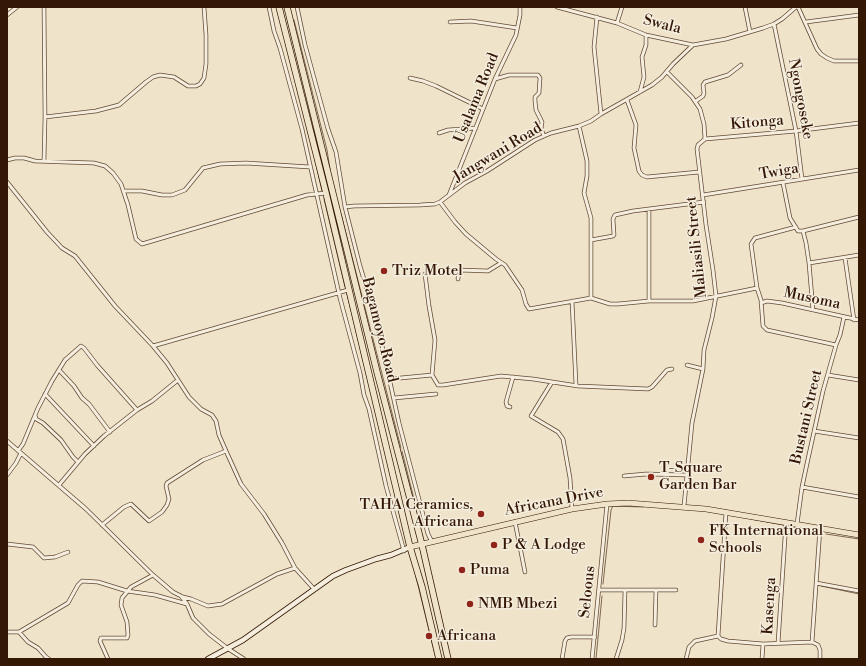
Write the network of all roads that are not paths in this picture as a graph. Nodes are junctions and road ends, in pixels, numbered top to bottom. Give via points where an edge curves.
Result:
1 (17, 7) edge
2 (44, 7) edge
3 (204, 7) edge
4 (269, 7) edge
5 (279, 7) edge
6 (287, 7) edge
7 (297, 7) edge
8 (520, 7) edge
9 (557, 7) edge
10 (622, 7) edge
11 (745, 7) edge
12 (797, 7) edge
13 (7, 15) edge
14 (859, 15) edge
15 (597, 17) junction
16 (450, 22) dead end
17 (806, 22) junction
18 (617, 23) junction
19 (774, 24) junction
20 (517, 28) junction
21 (750, 32) junction
22 (646, 35) junction
23 (693, 45) junction
24 (859, 61) edge
25 (741, 65) dead end
26 (667, 72) junction
27 (410, 78) dead end
28 (495, 78) junction
29 (640, 92) junction
30 (627, 100) junction
31 (696, 101) junction
32 (483, 109) junction
33 (601, 114) junction
34 (45, 117) junction
35 (859, 123) edge
36 (579, 126) junction
37 (476, 128) junction
38 (796, 131) junction
39 (438, 132) dead end
40 (544, 136) junction
41 (705, 139) junction
42 (7, 160) edge
43 (44, 161) junction
44 (310, 167) junction
45 (859, 170) edge
46 (699, 172) junction
47 (802, 179) junction
48 (7, 182) edge
49 (782, 183) junction
50 (124, 191) junction
51 (326, 193) junction
52 (315, 194) junction
53 (703, 195) junction
54 (449, 196) junction
55 (440, 202) junction
56 (704, 202) junction
57 (345, 207) junction
58 (649, 209) junction
59 (859, 217) edge
60 (796, 227) junction
61 (803, 231) junction
62 (591, 240) junction
63 (859, 255) edge
64 (845, 258) junction
65 (502, 263) junction
66 (809, 263) junction
67 (425, 274) dead end
68 (458, 279) dead end
69 (757, 288) junction
70 (348, 290) junction
71 (338, 293) junction
72 (716, 296) junction
73 (592, 298) junction
74 (572, 301) junction
75 (649, 301) junction
76 (761, 303) junction
77 (813, 310) junction
78 (844, 317) junction
79 (854, 320) junction
80 (859, 320) edge
81 (836, 345) junction
82 (153, 346) junction
83 (687, 365) dead end
84 (672, 369) dead end
85 (703, 369) junction
86 (59, 370) junction
87 (432, 375) junction
88 (828, 375) junction
89 (513, 377) junction
90 (390, 379) junction
91 (178, 380) junction
92 (859, 380) edge
93 (552, 382) junction
94 (576, 385) junction
95 (45, 394) junction
96 (436, 394) dead end
97 (394, 398) junction
98 (510, 407) dead end
99 (137, 410) junction
100 (35, 416) junction
101 (814, 431) junction
102 (110, 432) junction
103 (859, 438) edge
104 (7, 440) edge
105 (94, 446) junction
106 (226, 451) junction
107 (19, 452) junction
108 (78, 462) junction
109 (7, 475) edge
110 (687, 475) junction
111 (624, 476) dead end
112 (59, 485) junction
113 (802, 487) junction
114 (859, 497) edge
115 (607, 504) junction
116 (684, 506) junction
117 (572, 509) junction
118 (726, 512) junction
119 (515, 522) junction
120 (786, 522) junction
121 (797, 524) junction
122 (102, 525) junction
123 (820, 528) junction
124 (859, 535) edge
125 (432, 542) junction
126 (7, 544) edge
127 (422, 545) junction
128 (410, 547) junction
129 (404, 551) junction
130 (68, 552) dead end
131 (295, 568) junction
132 (525, 572) dead end
133 (153, 576) junction
134 (816, 584) junction
135 (314, 589) junction
136 (600, 590) junction
137 (625, 590) junction
138 (656, 590) junction
139 (676, 590) dead end
140 (127, 591) junction
141 (859, 591) edge
142 (181, 596) junction
143 (187, 604) junction
144 (654, 625) dead end
145 (7, 632) edge
146 (19, 632) junction
147 (718, 636) junction
148 (595, 637) junction
149 (778, 642) junction
150 (812, 642) junction
151 (763, 644) junction
152 (227, 648) junction
153 (217, 657) edge
154 (49, 659) edge
155 (108, 659) edge
156 (208, 659) edge
157 (244, 659) edge
158 (439, 659) edge
159 (448, 659) edge
160 (562, 659) edge
161 (592, 659) edge
162 (616, 659) edge
163 (686, 659) edge
164 (762, 659) edge
165 (820, 659) edge

1 - 13 street
2 - 34 street
3 - 34 street via 206,64 204,78 200,84 188,86 174,77 160,75 146,82 119,105 96,111
4 - 44 street
5 - 51 highway, Bagamoyo Road
6 - 127 highway, Bagamoyo Road
7 - 57 street via 305,45 336,152
8 - 20 street, Usalama Road
9 - 15 street, Swala
10 - 18 street
11 - 21 street
12 - 17 street
12 - 19 street
14 - 17 street
15 - 18 street, Swala
15 - 33 street via 594,47
16 - 20 street via 471,21
17 - 24 street via 817,49 827,58 841,62
18 - 22 street, Swala
19 - 21 street
19 - 38 street, Ngongoseke
20 - 28 street, Usalama Road
21 - 23 street
22 - 23 street, Swala
22 - 29 street via 642,57 644,77
23 - 26 street, Jangwani Road
25 - 31 street via 728,75 705,82 703,96
26 - 29 street, Jangwani Road
26 - 31 street
27 - 32 street via 436,86
28 - 32 street, Usalama Road
28 - 40 street via 509,75 538,75 539,93 535,101
29 - 30 street, Jangwani Road
30 - 33 street, Jangwani Road
30 - 46 street via 636,125 634,148 642,175 647,177
31 - 41 street via 704,124
32 - 37 street, Usalama Road
33 - 36 street, Jangwani Road
34 - 43 street
35 - 38 street, Kitonga
36 - 40 street, Jangwani Road
36 - 62 street via 586,161 584,193 591,218
37 - 39 street
37 - 54 street, Usalama Road
38 - 41 street, Kitonga
38 - 47 street, Ngongoseke
40 - 54 street, Jangwani Road via 465,183
41 - 46 street, Maliasili Street via 697,149
42 - 43 street via 24,158
43 - 50 street via 100,164 113,173
44 - 50 street via 220,164 203,168 185,190 172,195
44 - 52 street
45 - 47 street, Twiga
46 - 53 street, Maliasili Street
47 - 49 street, Twiga
48 - 82 street via 47,232 62,248 75,256 115,306
49 - 53 street, Twiga
49 - 60 street via 790,218
50 - 52 street via 136,239 144,244
51 - 52 street
51 - 70 highway, Bagamoyo Road
52 - 71 street
53 - 56 street, Maliasili Street
54 - 55 street, Jangwani Road
55 - 57 street, Jangwani Road
55 - 65 street via 466,234
56 - 58 street
56 - 72 street, Maliasili Street
57 - 90 street
58 - 62 street via 615,215 614,235
58 - 75 street
59 - 61 street
60 - 61 street via 798,231
60 - 69 street via 757,238 752,242
61 - 66 street
62 - 73 street
63 - 64 street
64 - 66 street
64 - 79 street
65 - 68 street via 488,271 460,270
65 - 74 street via 506,265 522,290 529,309
66 - 77 street
67 - 87 street via 435,340
69 - 72 street
69 - 76 street
70 - 71 street
70 - 128 highway, Bagamoyo Road
71 - 82 street
71 - 129 street
72 - 75 street via 693,301
72 - 85 street, Maliasili Street via 704,350
73 - 74 street
73 - 75 street via 610,304
74 - 94 street
76 - 77 street, Musoma via 767,301
76 - 81 street via 766,330
77 - 78 street, Musoma
78 - 79 street, Musoma
78 - 81 street, Bustani Street
79 - 80 street, Musoma
81 - 88 street, Bustani Street
82 - 91 street
83 - 85 street
84 - 94 street via 667,370 649,389
85 - 110 street, Maliasili Street via 692,423
86 - 95 street
86 - 99 street via 65,360 82,346
86 - 102 street
87 - 89 street via 438,385 501,376
87 - 90 street
88 - 92 street
88 - 101 street, Bustani Street
89 - 93 street
89 - 98 street via 506,402
90 - 97 street
91 - 99 street
91 - 106 street via 196,404 212,415
93 - 94 street
93 - 117 street via 532,417 558,432 563,439
95 - 100 street
95 - 105 street
96 - 97 street
97 - 125 street
99 - 102 street
100 - 107 street
100 - 108 street via 61,440
101 - 103 street
101 - 113 street, Bustani Street
102 - 105 street
104 - 107 street
105 - 108 street
106 - 122 street via 203,460 167,483 167,505 149,521 131,504
106 - 131 street via 242,484
107 - 109 street via 16,463
107 - 112 street
108 - 112 street
110 - 111 street
110 - 116 street, Maliasili Street
112 - 122 street
113 - 114 street
113 - 121 street, Bustani Street
115 - 116 main road, Africana Drive
115 - 117 main road, Africana Drive
115 - 136 street, Seloous
116 - 118 main road, Africana Drive
117 - 119 main road, Africana Drive
118 - 120 main road, Africana Drive
118 - 147 street
119 - 125 main road, Africana Drive
119 - 132 street
120 - 121 main road, Africana Drive
120 - 149 street, Kasenga
121 - 123 main road, Africana Drive
122 - 133 street
123 - 124 main road, Africana Drive
123 - 134 street
125 - 127 main road, Africana Drive
126 - 130 street via 33,547 44,558
127 - 128 main road, Africana Drive
127 - 159 highway, Bagamoyo Road
128 - 129 street
128 - 158 highway, Bagamoyo Road
129 - 135 street via 346,570
131 - 135 street
131 - 142 street via 277,574 222,604 208,606
133 - 140 street
133 - 142 street
134 - 141 street
134 - 150 street
135 - 152 street via 243,640
136 - 137 street
136 - 148 street, Seloous
137 - 138 street
137 - 162 street via 624,628
138 - 139 street
138 - 144 street
140 - 143 street
140 - 146 street via 82,580 68,603
140 - 155 street via 120,602 127,622 127,638 104,637 100,640
142 - 143 street
143 - 152 street via 194,618
145 - 146 street
146 - 154 street
147 - 151 street via 728,641
147 - 163 street via 695,641 689,647
148 - 160 street via 567,638
148 - 161 street, Seloous
149 - 150 street
149 - 151 street
150 - 165 street via 818,645
151 - 164 street
152 - 153 street
152 - 157 street
153 - 156 street

